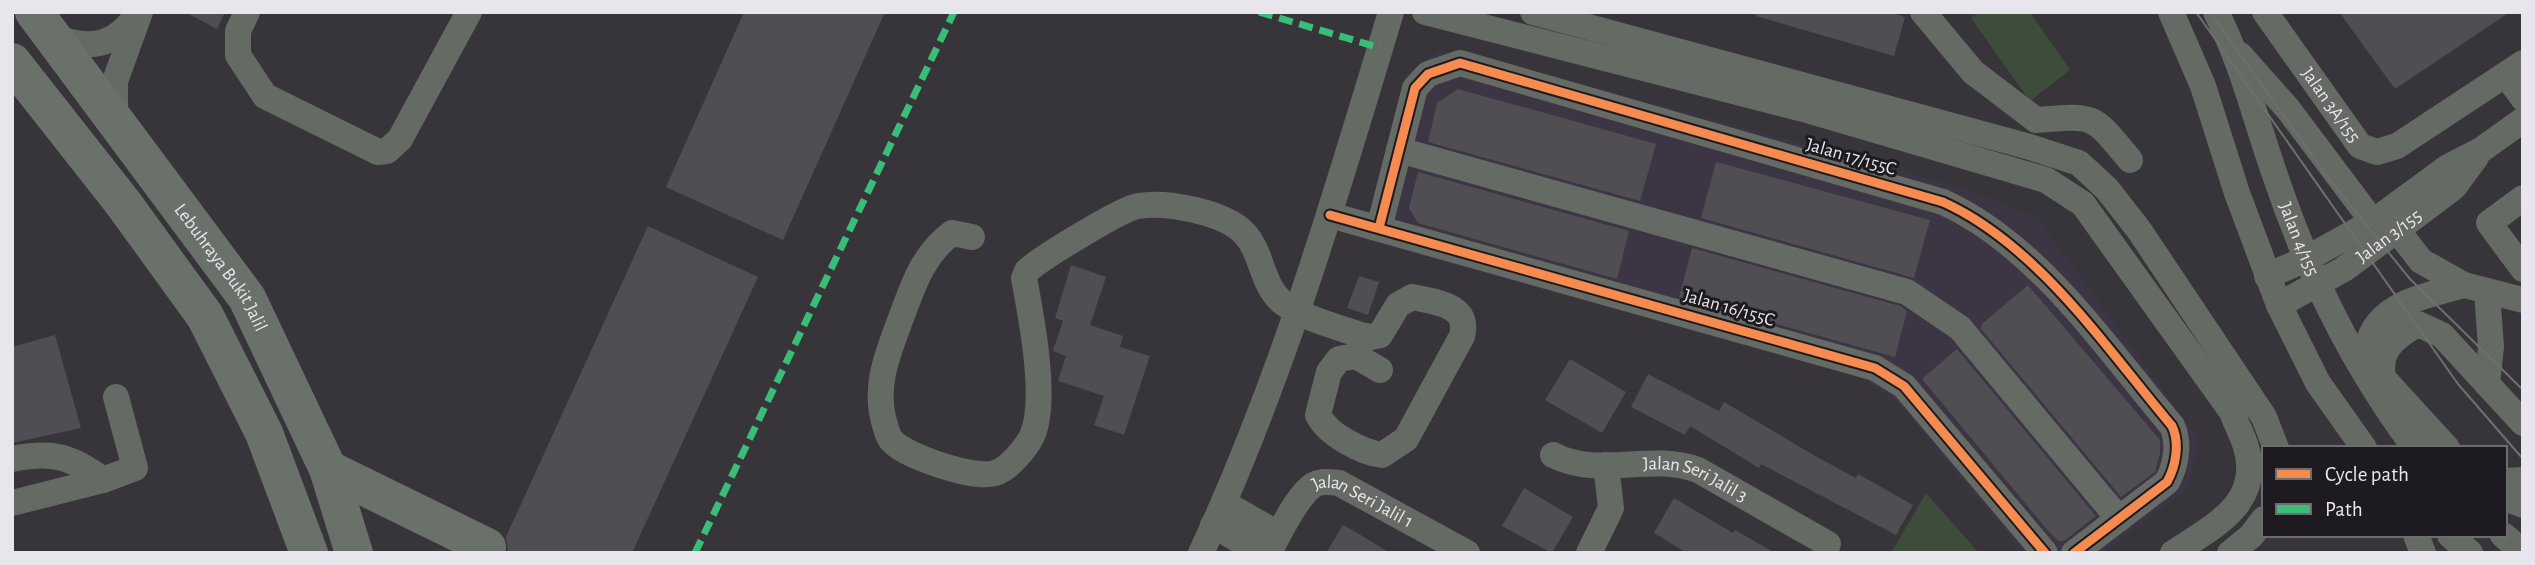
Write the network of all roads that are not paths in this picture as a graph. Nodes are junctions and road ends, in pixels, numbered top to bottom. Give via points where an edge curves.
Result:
1 (139, 12) edge
2 (247, 12) edge
3 (469, 12) edge
4 (1391, 12) edge
5 (1425, 12) edge
6 (1533, 12) edge
7 (1923, 12) edge
8 (2171, 12) edge
9 (2217, 12) edge
10 (2266, 12) edge
11 (43, 24) edge
12 (2236, 51) junction
13 (12, 62) edge
14 (2514, 69) edge
15 (2523, 98) edge
16 (115, 120) junction
17 (2523, 120) edge
18 (1399, 150) junction
19 (2130, 160) dead end
20 (2523, 198) edge
21 (1330, 215) junction
22 (2385, 226) junction
23 (1379, 228) junction
24 (972, 237) dead end
25 (2306, 259) junction
26 (2523, 269) edge
27 (2267, 276) junction
28 (2316, 285) junction
29 (2476, 289) junction
30 (2523, 300) edge
31 (2278, 305) junction
32 (1297, 312) junction
33 (2374, 365) junction
34 (1380, 370) dead end
35 (2487, 384) junction
36 (116, 397) dead end
37 (2523, 423) edge
38 (2433, 445) edge
39 (2275, 446) edge
40 (2363, 446) edge
41 (1553, 456) dead end
42 (12, 459) edge
43 (1606, 465) junction
44 (327, 469) junction
45 (103, 480) junction
46 (12, 503) edge
47 (1219, 514) junction
48 (2119, 519) junction
49 (2262, 522) edge
50 (2452, 537) edge
51 (2504, 537) edge
52 (1828, 544) dead end
53 (487, 547) dead end
54 (1269, 547) edge
55 (2523, 552) edge
56 (309, 553) edge
57 (354, 553) edge
58 (1201, 553) edge
59 (1466, 553) edge
60 (1590, 553) edge
61 (2045, 553) edge
62 (2074, 553) edge
63 (2173, 553) edge
64 (2230, 553) edge
65 (2470, 553) edge

1 - 11 street via 127,30 95,46
1 - 16 street via 115,81
2 - 3 street via 238,31 238,55 265,96 378,152 387,151 400,139
4 - 21 street
5 - 63 street via 1807,110 2046,180 2071,194 2232,412 2247,448 2248,482 2231,515
6 - 39 street via 2079,163 2138,230 2264,417
7 - 19 street via 1973,72 2036,120 2084,116 2099,122
8 - 27 street via 2203,86
9 - 12 street, Jalan 4/155
10 - 14 street, Jalan 3A/155 via 2360,146 2377,152 2397,146
11 - 16 highway, Lebuhraya Bukit Jalil
12 - 22 street
12 - 25 street, Jalan 4/155
13 - 56 highway, Lebuhraya Bukit Jalil via 205,316 264,433
14 - 15 street
16 - 44 highway, Lebuhraya Bukit Jalil via 247,298
17 - 22 street, Jalan 3/155 via 2482,150 2448,167
18 - 23 street, Jalan 17/155C
18 - 48 street via 1907,292 1960,328
18 - 48 street, Jalan 17/155C via 1415,88 1428,74 1460,63 1959,209 2041,271 2172,426 2177,437 2173,472
20 - 26 street via 2489,223
21 - 23 street, Jalan 16/155C
21 - 32 street
22 - 25 street, Jalan 3/155
22 - 28 street, Jalan 3/155
22 - 29 street via 2421,261
23 - 61 street, Jalan 16/155C via 1875,368 1904,386
24 - 32 street via 952,233 938,243 919,272 883,365 880,388 884,425 892,440 946,466 979,475 996,473 1009,464 1032,434 1038,377 1024,278 1027,271 1134,207 1155,204 1221,216 1256,248 1272,291
25 - 27 street, Jalan 3/155
25 - 28 street, Jalan 4/155
27 - 31 street
28 - 31 street, Jalan 3/155
28 - 33 street, Jalan 4/155 via 2342,335
29 - 30 street
29 - 33 street via 2393,307 2377,325
29 - 35 street via 2491,348
31 - 40 street via 2318,383
32 - 34 street via 1371,337 1385,330 1398,305 1412,297 1447,305 1461,317 1462,336 1406,439 1382,455 1371,454 1328,428 1318,415 1329,372 1339,359 1356,356
32 - 47 street
33 - 35 street via 2395,336 2418,324 2441,335
33 - 38 street
33 - 38 street, Jalan 4/155 via 2395,420
35 - 37 street
36 - 45 street via 135,468
41 - 43 street, Jalan Seri Jalil 3 via 1579,466
42 - 45 street via 68,457
43 - 52 street, Jalan Seri Jalil 3 via 1679,464 1698,470
43 - 60 street via 1611,508
44 - 53 highway
44 - 57 highway, Lebuhraya Bukit Jalil
45 - 46 street
47 - 54 street
47 - 58 street
48 - 62 street, Jalan 17/155C
49 - 64 street
50 - 65 street
51 - 55 street
54 - 59 street, Jalan Seri Jalil 1 via 1312,486 1325,481 1351,489

